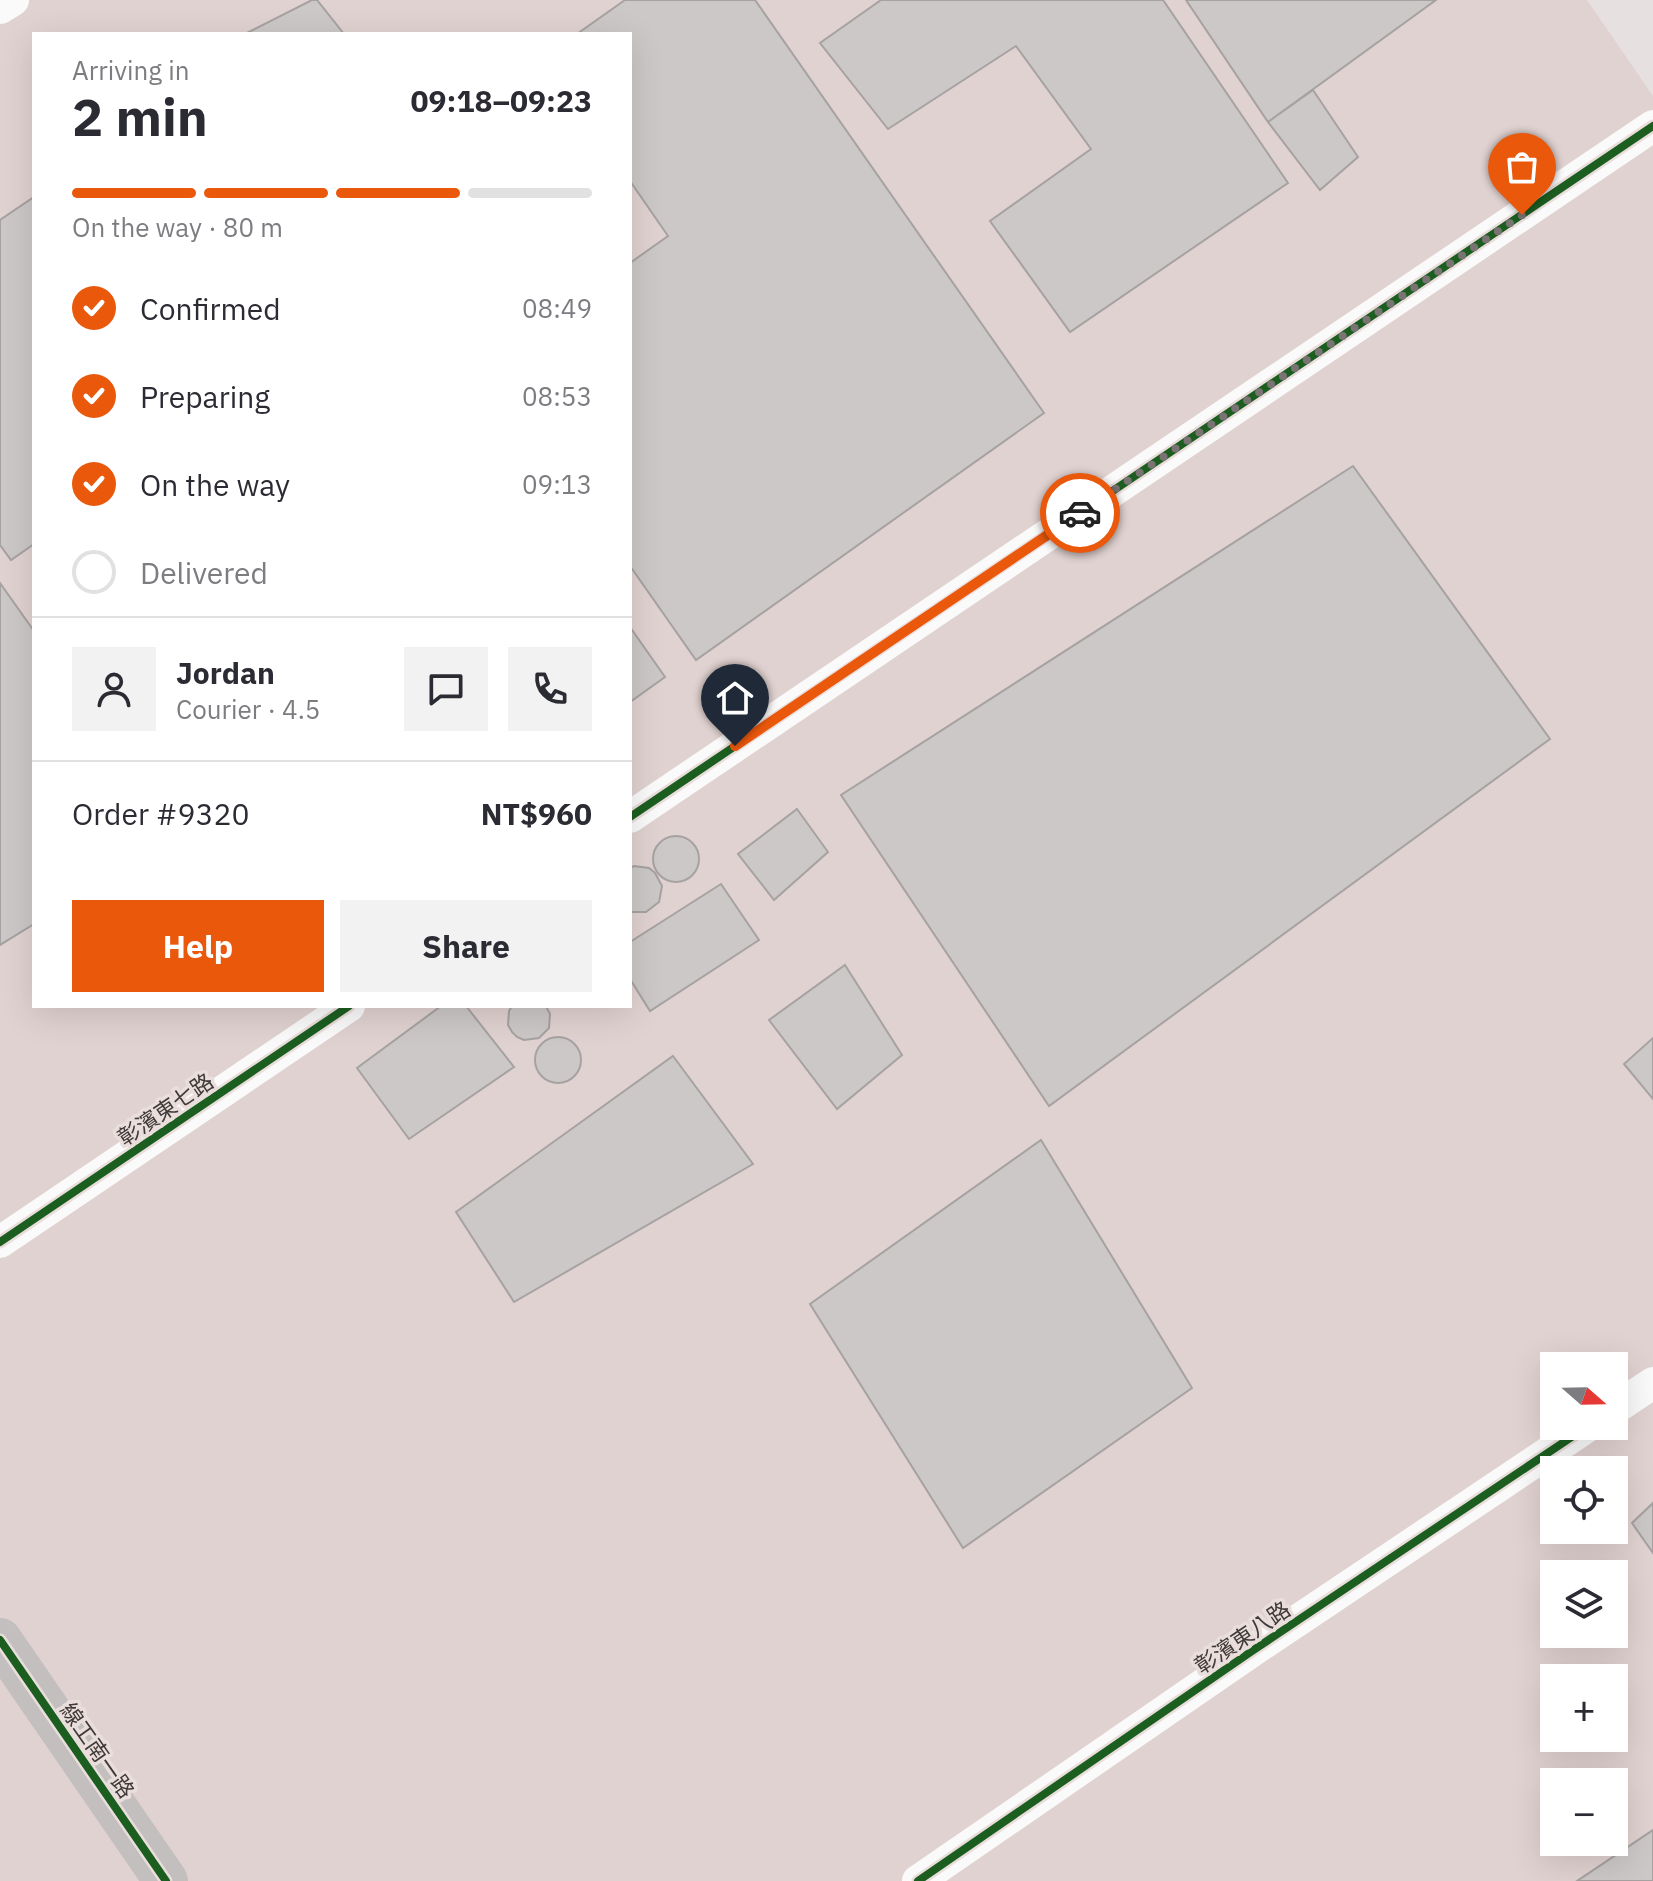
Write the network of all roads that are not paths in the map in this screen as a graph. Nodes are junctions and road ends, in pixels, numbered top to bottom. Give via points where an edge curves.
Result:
1 (13, 0) edge
2 (0, 8) edge
3 (1653, 126) edge
4 (632, 816) edge
5 (346, 1008) edge
6 (0, 1242) edge
7 (1653, 1383) edge
8 (1628, 1400) edge
9 (1567, 1440) edge
10 (0, 1640) edge
11 (166, 1881) edge
12 (918, 1881) edge

1 - 2 street
3 - 4 street
5 - 6 street, 彰濱東七路
7 - 8 street
9 - 12 street, 彰濱東八路
10 - 11 street, 線工南一路

